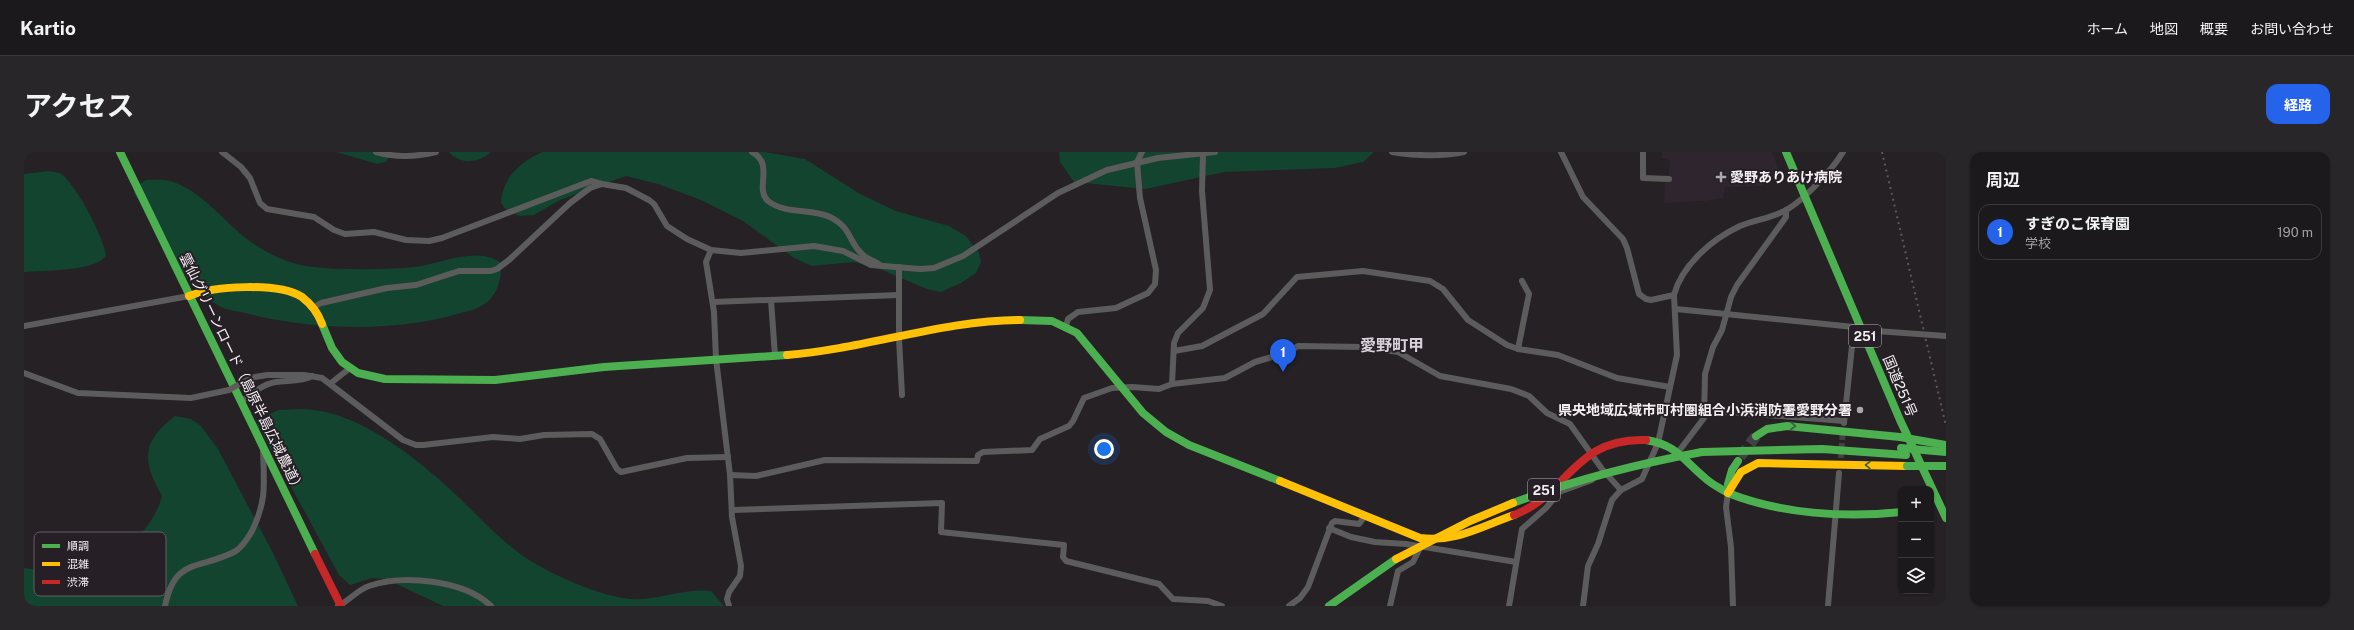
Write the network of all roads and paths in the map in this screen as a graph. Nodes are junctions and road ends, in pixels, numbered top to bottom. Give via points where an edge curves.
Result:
1 (120, 152) edge
2 (222, 152) edge
3 (376, 152) edge
4 (436, 152) edge
5 (752, 152) edge
6 (1142, 152) edge
7 (1215, 152) edge
8 (1392, 152) edge
9 (1464, 152) edge
10 (1562, 152) edge
11 (1643, 152) edge
12 (1786, 152) edge
13 (1843, 152) edge
14 (1203, 154) junction
15 (1137, 162) junction
16 (1669, 179) dead end
17 (602, 184) junction
18 (1805, 195) junction
19 (1786, 210) junction
20 (711, 250) junction
21 (881, 266) junction
22 (899, 267) junction
23 (1522, 281) dead end
24 (900, 295) junction
25 (1674, 295) junction
26 (189, 296) junction
27 (771, 300) junction
28 (713, 302) junction
29 (314, 307) junction
30 (1676, 309) junction
31 (1726, 315) junction
32 (24, 326) edge
33 (1066, 326) junction
34 (1858, 327) junction
35 (1946, 336) edge
36 (899, 338) junction
37 (1518, 349) junction
38 (1174, 351) junction
39 (775, 356) junction
40 (716, 359) junction
41 (350, 368) junction
42 (24, 373) edge
43 (312, 376) junction
44 (330, 383) junction
45 (1172, 384) junction
46 (1670, 387) junction
47 (1121, 388) junction
48 (902, 395) dead end
49 (241, 402) junction
50 (1704, 410) junction
51 (1756, 436) tunnel mouth
52 (1658, 442) junction
53 (263, 445) junction
54 (1946, 445) edge
55 (1679, 451) junction
56 (1903, 451) junction
57 (1946, 452) edge
58 (1591, 453) junction
59 (728, 457) junction
60 (1946, 458) edge
61 (1738, 461) tunnel mouth
62 (1946, 466) edge
63 (1602, 469) junction
64 (1839, 473) tunnel mouth
65 (730, 475) junction
66 (1928, 486) edge
67 (1621, 490) junction
68 (1728, 493) junction
69 (1934, 500) edge
70 (732, 510) junction
71 (1837, 512) junction
72 (1898, 512) edge
73 (1365, 516) junction
74 (1946, 518) edge
75 (1329, 528) junction
76 (1420, 548) junction
77 (1516, 562) junction
78 (165, 606) edge
79 (338, 606) edge
80 (341, 606) edge
81 (491, 606) edge
82 (729, 606) edge
83 (1222, 606) edge
84 (1289, 606) edge
85 (1328, 606) edge
86 (1390, 606) edge
87 (1509, 606) edge
88 (1583, 606) edge
89 (1733, 606) edge
90 (1828, 606) edge

1 - 26 main road, 雲仙グリーンロード（島原半島広域農道）
2 - 17 street via 250,178 260,203 267,209 314,217 345,234 374,232 406,240 429,241 442,238 591,181
3 - 4 street via 406,157
5 - 21 street via 762,159 764,164 764,194 768,201 784,209 830,217 850,233 862,255
6 - 15 street
7 - 14 street
8 - 9 street via 1422,156
10 - 25 street via 1583,197 1623,239 1639,294 1651,300
11 - 16 street via 1643,178
12 - 18 main road, 国道251号 / 251
13 - 18 street
14 - 15 street
14 - 38 street via 1202,191 1210,290 1203,308 1178,333
15 - 22 street via 1107,170 1058,193 998,234 949,263 920,269
15 - 33 street via 1140,198 1156,270 1155,284 1148,293 1116,308 1078,312 1068,319
17 - 20 street via 626,188 649,200 667,226
17 - 29 street via 590,188 570,203 497,269 460,271 416,285 373,291 321,303
18 - 19 street
18 - 34 main road, 国道251号 / 251
19 - 25 street via 1740,226 1718,239 1685,272 1676,285
19 - 31 street via 1786,217 1737,285
20 - 21 street via 741,253 814,246 843,251 867,264
20 - 28 street via 706,262
21 - 22 street
22 - 24 street
23 - 37 street via 1529,294
24 - 27 street
24 - 36 street
25 - 30 street
26 - 29 main road via 208,290 270,288 296,293
26 - 32 street
26 - 49 main road, 雲仙グリーンロード（島原半島広域農道）
27 - 28 street
27 - 39 street
28 - 40 street
29 - 41 main road via 323,321 336,353
30 - 31 street
30 - 46 street via 1677,355
31 - 34 street
31 - 50 street via 1705,374
33 - 36 main road via 1044,320 1003,322 942,328
33 - 47 main road via 1086,342
34 - 35 street
34 - 50 street via 1844,423
34 - 66 main road, 国道251号 / 251
36 - 39 main road via 859,347
36 - 48 street
37 - 38 street via 1501,342 1468,320 1438,285 1398,275 1363,271 1297,277 1263,314 1202,346
37 - 46 street via 1558,355 1617,378
38 - 45 street
39 - 40 main road
40 - 41 main road via 614,366 483,381 378,379 358,374
40 - 59 street
41 - 44 street
42 - 43 street, bridge via 78,393 191,398 229,390 255,377
43 - 44 street
43 - 49 street via 263,386
44 - 59 street via 340,394 404,440 416,445 492,437 520,440 544,435 592,434 600,439 621,472 687,458
45 - 47 street via 1159,390
45 - 58 street via 1225,378 1255,362 1289,352 1298,346 1364,347 1398,352 1440,376 1511,388 1529,396 1547,412 1570,424
46 - 52 street
47 - 65 street via 1084,398 1069,426 1040,439 1032,450 983,452 978,455 977,461 825,460 756,476
47 - 73 main road via 1143,414 1166,432 1190,445
49 - 53 main road, 雲仙グリーンロード（島原半島広域農道）
50 - 55 street via 1704,418
51 -> 54 main road, bridge via 1767,429 1787,426 1900,437
52 - 55 main road
52 - 58 main road via 1624,442
52 - 67 street via 1642,478
53 - 78 street via 265,491 262,510 250,536 235,552 190,566 180,574 169,588
53 - 80 main road, 雲仙グリーンロード（島原半島広域農道）, bridge
55 - 68 main road via 1705,477
56 - 57 main road, 251, bridge
56 - 60 main road, 251
56 - 85 main road, 251, bridge via 1821,442 1702,452 1613,469 1566,482 1478,516 1396,559
58 - 63 street
58 - 73 main road via 1531,507 1462,537 1437,541 1420,538
59 - 65 street
61 - 68 main road via 1729,480
62 -> 68 main road, bridge via 1758,463 1741,472
63 - 67 street
63 - 77 street via 1589,483 1559,492 1546,508 1526,523 1520,534
64 - 71 street
65 - 70 street
67 - 88 street via 1612,500 1588,566
68 - 71 main road via 1756,503
68 - 89 street via 1726,507 1731,548
69 - 74 main road, 国道251号 / 251
70 - 82 street via 741,566 740,576 729,592
70 - 83 street via 942,503 941,532 1064,545 1063,557 1066,560 1159,584 1173,599 1208,601
71 - 72 main road via 1872,515
71 - 90 street
73 - 75 street via 1359,524 1335,521
75 - 76 street via 1363,539
75 - 84 street via 1308,587 1300,598
76 - 77 street
76 - 86 street via 1413,562 1398,571
77 - 87 street
79 - 81 street via 367,586 424,580 458,588 478,596

